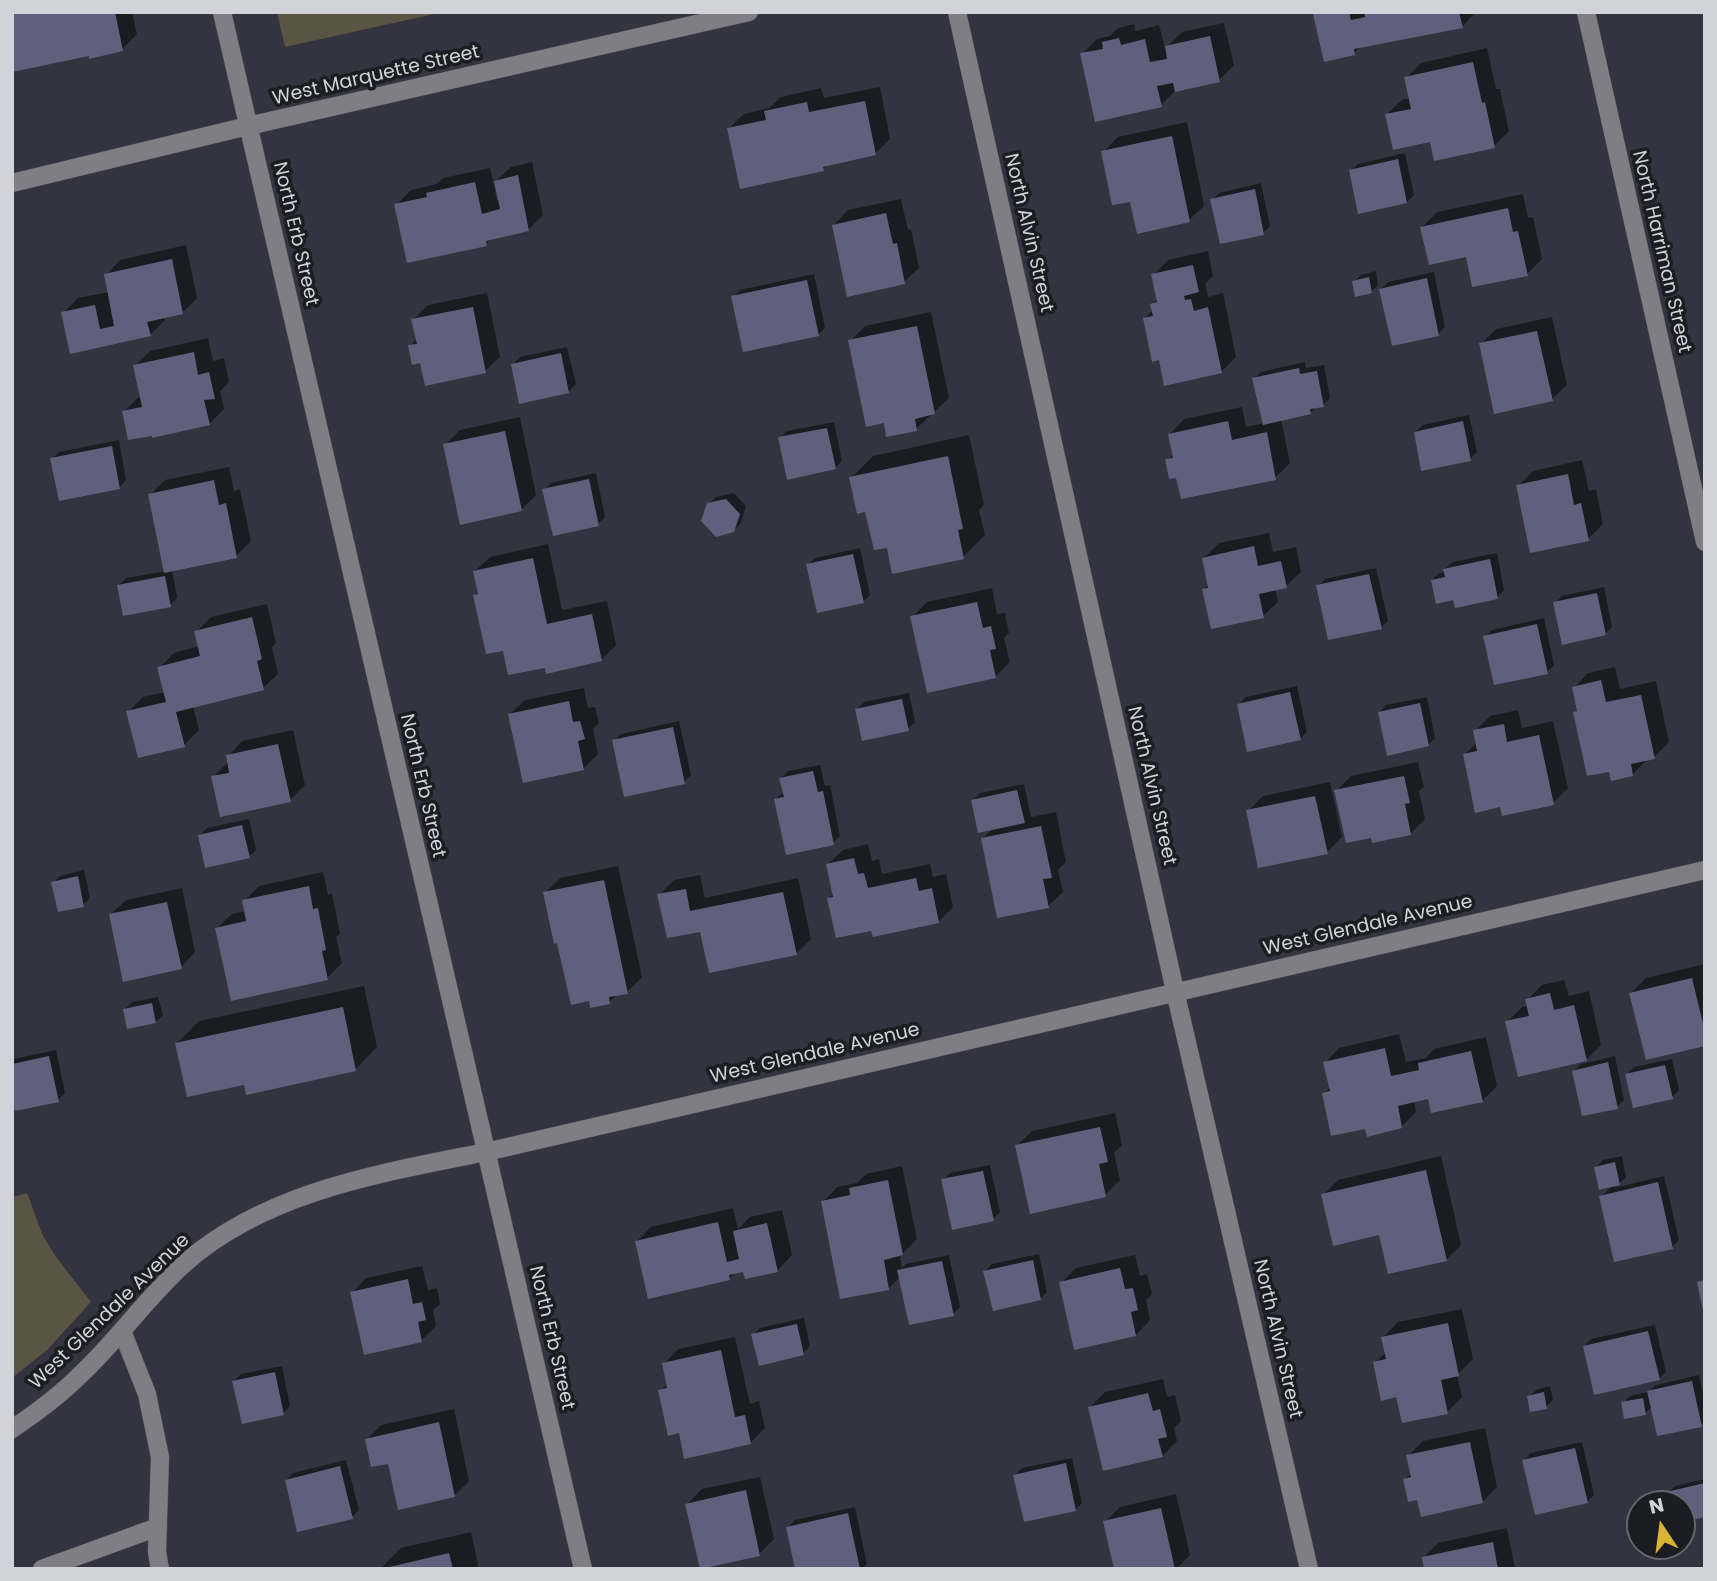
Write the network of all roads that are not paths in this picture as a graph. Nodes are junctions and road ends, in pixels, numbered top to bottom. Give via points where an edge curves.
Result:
1 (222, 12) edge
2 (749, 12) edge
3 (957, 12) edge
4 (1586, 12) edge
5 (248, 126) junction
6 (12, 183) edge
7 (1705, 542) edge
8 (1705, 870) edge
9 (1175, 991) junction
10 (486, 1152) junction
11 (122, 1331) junction
12 (12, 1429) edge
13 (158, 1527) junction
14 (42, 1569) edge
15 (160, 1569) edge
16 (583, 1569) edge
17 (1309, 1569) edge

1 - 5 street, North Erb Street
2 - 5 street, West Marquette Street
3 - 9 street, North Alvin Street
4 - 7 street, North Harriman Street
5 - 6 street, West Marquette Street
5 - 10 street, North Erb Street
8 - 9 street, West Glendale Avenue
9 - 10 street, West Glendale Avenue
9 - 17 street, North Alvin Street
10 - 11 street, West Glendale Avenue via 326,1189 275,1207 186,1262
10 - 16 street, North Erb Street
11 - 12 street, West Glendale Avenue via 80,1376
11 - 13 street via 147,1394 160,1457
13 - 14 street
13 - 15 street

